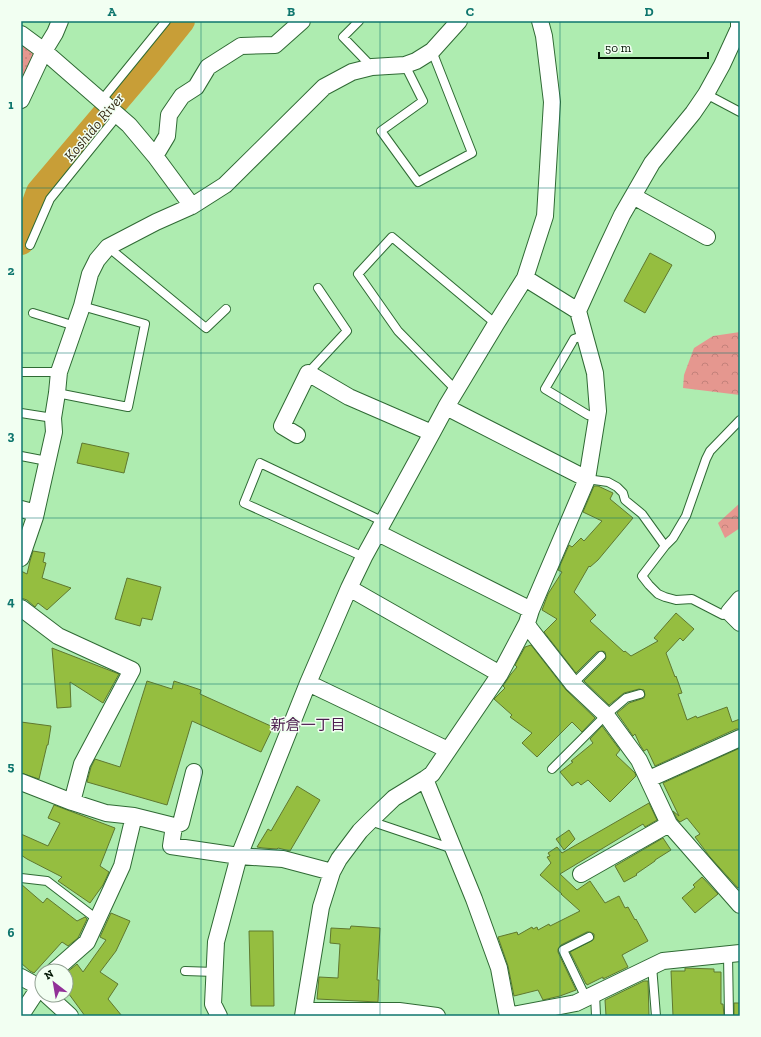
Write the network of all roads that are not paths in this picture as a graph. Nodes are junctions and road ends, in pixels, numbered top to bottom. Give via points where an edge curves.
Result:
1 (60, 21) edge
2 (166, 21) edge
3 (302, 21) edge
4 (359, 21) edge
5 (459, 21) edge
6 (540, 21) edge
7 (739, 21) edge
8 (21, 34) edge
9 (44, 51) junction
10 (432, 51) junction
11 (405, 65) junction
12 (372, 67) junction
13 (706, 94) junction
14 (21, 100) edge
15 (101, 101) junction
16 (740, 112) edge
17 (118, 115) junction
18 (155, 156) junction
19 (633, 196) junction
20 (192, 206) junction
21 (707, 237) dead end
22 (30, 245) dead end
23 (108, 246) junction
24 (526, 278) junction
25 (318, 288) dead end
26 (82, 306) junction
27 (226, 309) dead end
28 (578, 311) junction
29 (33, 312) dead end
30 (496, 324) junction
31 (75, 326) junction
32 (585, 335) junction
33 (23, 372) dead end
34 (59, 372) junction
35 (308, 373) junction
36 (456, 390) junction
37 (58, 393) junction
38 (446, 407) junction
39 (21, 413) edge
40 (597, 417) junction
41 (53, 418) junction
42 (740, 420) edge
43 (432, 434) junction
44 (297, 435) dead end
45 (21, 456) edge
46 (47, 461) junction
47 (587, 479) junction
48 (29, 511) edge
49 (381, 527) junction
50 (665, 546) junction
51 (364, 557) junction
52 (21, 558) edge
53 (349, 588) junction
54 (740, 598) edge
55 (21, 608) edge
56 (529, 616) junction
57 (734, 617) edge
58 (601, 656) dead end
59 (500, 674) junction
60 (308, 684) junction
61 (573, 684) junction
62 (640, 694) dead end
63 (606, 715) junction
64 (740, 738) edge
65 (448, 750) junction
66 (552, 769) dead end
67 (194, 772) dead end
68 (425, 779) junction
69 (649, 779) junction
70 (21, 782) edge
71 (72, 802) junction
72 (134, 816) junction
73 (370, 821) junction
74 (670, 824) junction
75 (174, 826) junction
76 (454, 849) junction
77 (239, 856) junction
78 (332, 872) junction
79 (581, 874) dead end
80 (21, 878) edge
81 (740, 905) edge
82 (98, 920) junction
83 (589, 937) dead end
84 (734, 954) edge
85 (63, 963) edge
86 (652, 966) junction
87 (185, 971) dead end
88 (215, 972) junction
89 (21, 976) edge
90 (34, 984) edge
91 (590, 996) junction
92 (34, 1000) edge
93 (57, 1003) edge
94 (304, 1014) edge
95 (21, 1015) edge
96 (70, 1016) edge
97 (219, 1016) edge
98 (437, 1016) edge
99 (508, 1016) edge
100 (596, 1016) edge
101 (656, 1016) edge
102 (729, 1016) edge

1 - 9 street
2 - 15 lane
3 - 18 street via 275,45 241,46 208,67 196,86 182,96 169,115 167,136
4 - 12 lane via 343,37
5 - 10 street
6 - 24 street via 552,102 545,216
7 - 13 street via 739,28
8 - 9 street
9 - 14 street
9 - 15 street
10 - 11 street
10 - 11 lane via 472,154 418,182 381,131 422,101
11 - 12 street
12 - 20 street via 352,72 324,87 225,185
13 - 16 lane
13 - 19 street via 652,163
15 - 17 street
17 - 18 street
17 - 22 lane via 50,199
18 - 20 street
19 - 21 street
19 - 28 street
20 - 23 street
23 - 26 street via 90,274
23 - 27 lane via 206,328
24 - 28 street
24 - 30 street
25 - 35 lane via 347,331
26 - 31 street
26 - 37 lane via 145,324 128,407
28 - 32 street
29 - 31 lane
30 - 36 street
30 - 36 lane via 392,237 358,274 398,331
31 - 34 street
32 - 40 street via 595,373
32 - 40 lane via 574,339 545,389 588,415
33 - 34 lane
34 - 37 street
35 - 43 street via 349,397
35 - 44 street via 282,426
36 - 38 street
37 - 41 street
38 - 43 street
38 - 47 street
39 - 41 lane
40 - 47 street
41 - 46 street via 54,432
42 - 50 lane via 710,451 686,516
43 - 49 street
45 - 46 lane
46 - 48 street
47 - 50 lane via 608,482 617,487 625,500 642,514
47 - 56 street
48 - 52 street
49 - 51 street
49 - 51 lane via 260,463 244,503
49 - 56 street
50 - 57 lane via 642,576 649,585 665,597 676,600 692,599 723,615
51 - 53 street
53 - 59 street
53 - 60 street
54 - 57 street
55 - 71 street via 58,636 132,670 82,764
56 - 59 street
56 - 61 street via 530,629
58 - 61 lane
59 - 65 street
60 - 65 street
60 - 77 street
61 - 63 street
62 - 63 lane via 626,698
63 - 66 lane
63 - 69 street via 639,760
64 - 69 street
65 - 68 street via 432,774
67 - 75 street via 181,823
68 - 73 street via 394,798
68 - 76 street
69 - 74 street
70 - 71 street
71 - 72 street via 106,813
72 - 75 street
72 - 82 street via 122,866
73 - 76 lane
73 - 78 street via 343,853
74 - 79 street
74 - 81 street
75 - 77 street via 171,846
76 - 99 street via 499,968
77 - 78 street via 283,859
77 - 88 street via 216,942
78 - 94 street via 321,907
80 - 82 lane via 47,881
82 - 85 street via 87,942
83 - 91 lane via 563,950
84 - 86 street via 663,961
84 - 102 lane
86 - 91 street
86 - 101 lane
87 - 88 lane
88 - 97 street via 213,1004
89 - 90 street
91 - 99 street via 576,1003
91 - 100 lane
92 - 95 street
93 - 96 street
94 - 98 street via 400,1011

